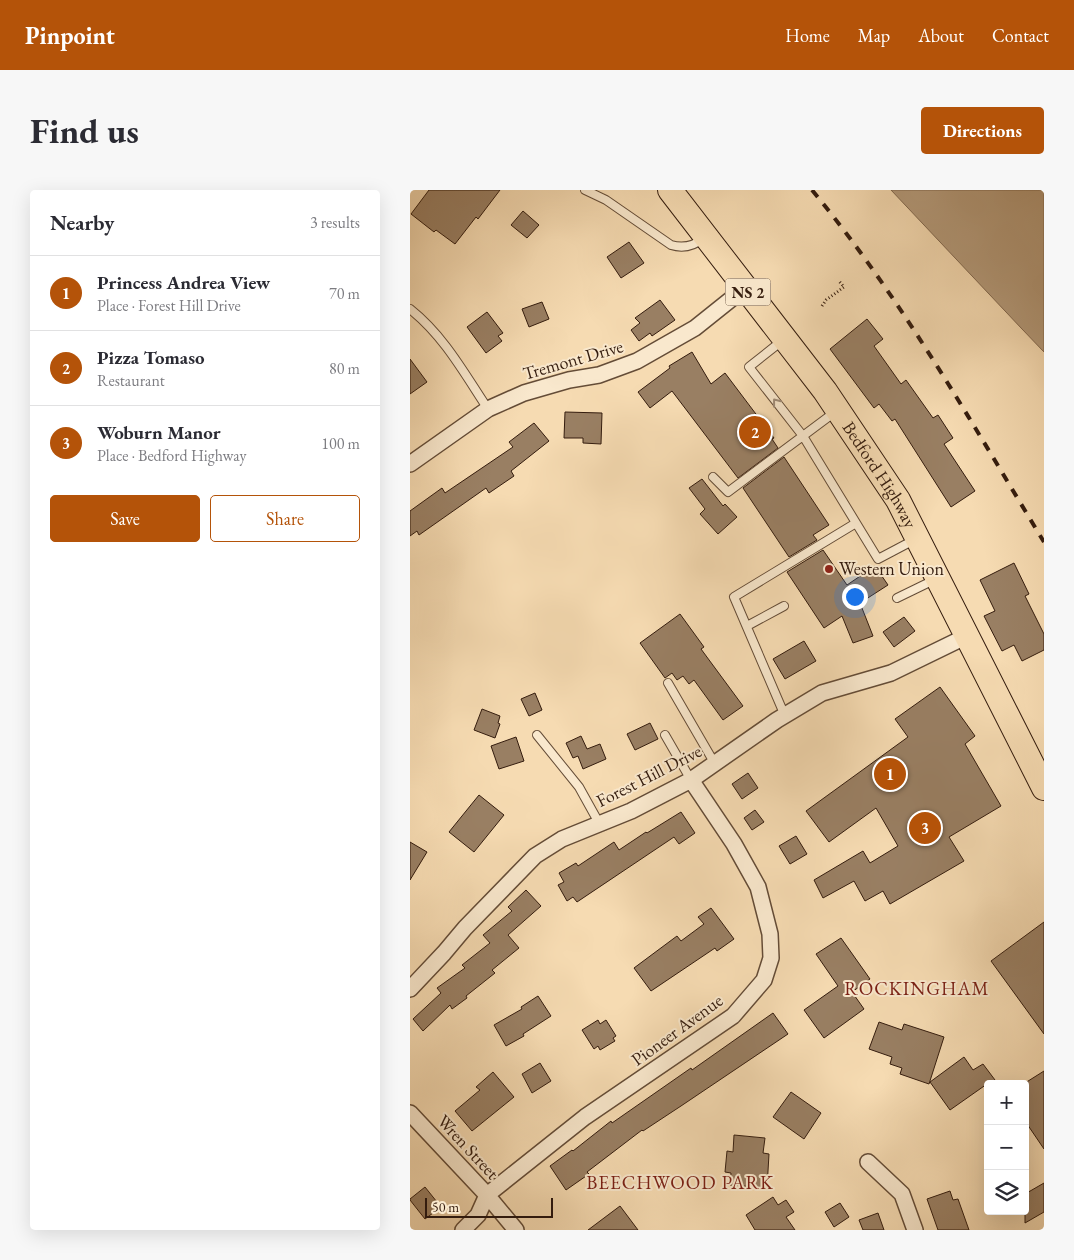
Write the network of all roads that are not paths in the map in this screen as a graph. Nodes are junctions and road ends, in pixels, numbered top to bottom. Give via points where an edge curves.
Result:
1 (585, 190) edge
2 (670, 190) edge
3 (706, 236) junction
4 (745, 288) junction
5 (410, 309) edge
6 (784, 339) junction
7 (488, 409) junction
8 (837, 411) junction
9 (803, 436) junction
10 (410, 464) edge
11 (712, 477) dead end
12 (856, 523) junction
13 (918, 538) junction
14 (938, 578) junction
15 (897, 598) dead end
16 (784, 606) dead end
17 (747, 626) junction
18 (967, 636) junction
19 (668, 683) dead end
20 (785, 716) junction
21 (537, 735) dead end
22 (665, 735) dead end
23 (715, 764) junction
24 (691, 780) junction
25 (1044, 788) edge
26 (599, 823) junction
27 (410, 989) edge
28 (410, 1113) edge
29 (868, 1162) dead end
30 (487, 1195) junction
31 (463, 1230) edge
32 (516, 1230) edge
33 (916, 1230) edge

1 - 3 lane via 606,200 671,245 691,246
2 - 3 main road, Bedford Highway / NS 2
3 - 4 main road, Bedford Highway / NS 2
4 - 6 main road, Bedford Highway / NS 2
4 - 7 street, Tremont Drive via 695,328 637,361 599,375 524,393
5 - 7 lane via 442,340
6 - 8 main road, Bedford Highway / NS 2
9 -> 6 lane via 749,368
7 - 10 street, Tremont Drive
8 - 9 lane
8 - 13 main road, Bedford Highway / NS 2 via 898,500
9 - 11 lane via 728,492
9 - 12 lane
12 - 13 lane via 878,559
12 - 17 lane via 734,596
13 - 14 main road, Bedford Highway / NS 2
14 - 15 lane
14 - 18 main road, Bedford Highway / NS 2
16 - 17 lane
17 - 20 lane
18 - 20 street, Forest Hill Drive via 892,673 822,693
18 - 25 main road, Bedford Highway / NS 2
19 - 23 lane
20 - 23 street, Forest Hill Drive
21 - 26 lane via 579,786
22 - 24 lane
23 - 24 street, Forest Hill Drive
24 - 26 street, Forest Hill Drive via 631,811
24 - 30 street, Pioneer Avenue via 734,844 758,888 770,934 771,958 764,980 732,1016 585,1117
26 - 27 street, Forest Hill Drive via 562,839 535,856
28 - 30 street, Wren Street
29 - 33 street via 902,1194
30 - 31 street, Pioneer Avenue via 478,1215
30 - 32 street, Wren Street

